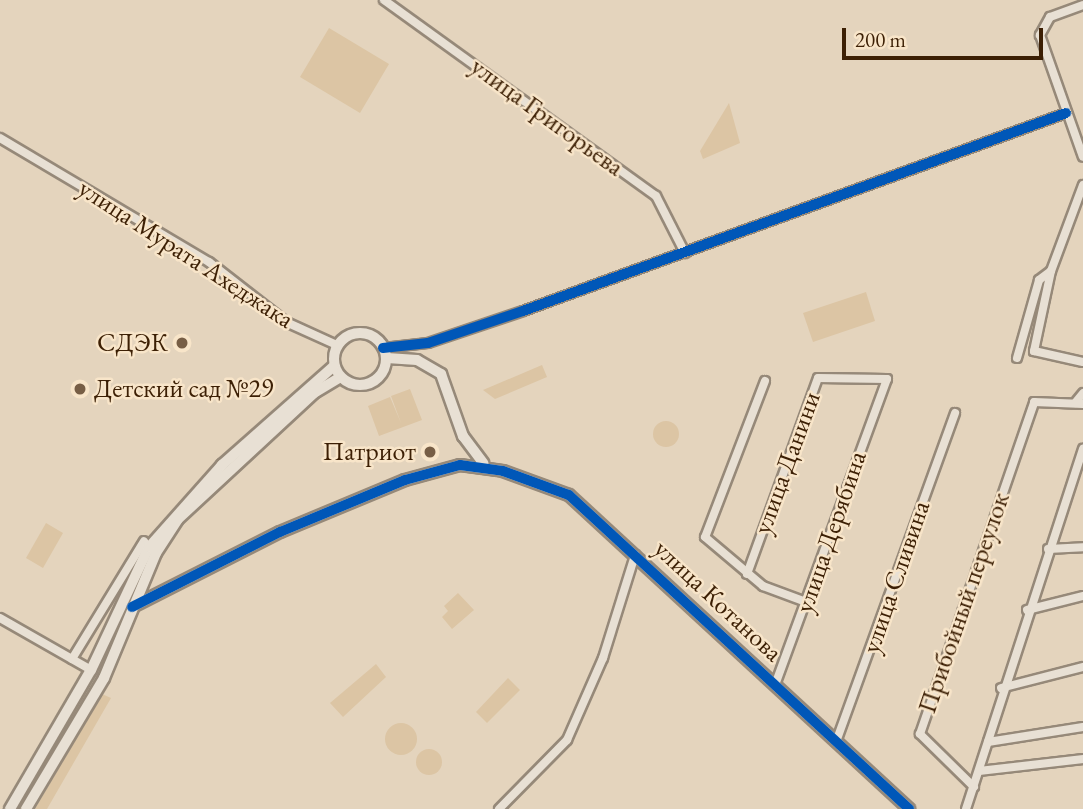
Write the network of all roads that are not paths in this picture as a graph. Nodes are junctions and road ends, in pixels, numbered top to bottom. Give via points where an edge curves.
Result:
1 (387, 1) edge
2 (1083, 5) edge
3 (1066, 113) junction
4 (0, 138) edge
5 (1083, 157) edge
6 (1083, 185) edge
7 (685, 253) junction
8 (1051, 271) junction
9 (337, 345) junction
10 (417, 345) junction
11 (385, 358) junction
12 (1017, 358) dead end
13 (417, 360) junction
14 (1083, 362) edge
15 (334, 366) junction
16 (341, 377) junction
17 (887, 379) joint
18 (765, 381) dead end
19 (1083, 393) edge
20 (1079, 403) edge
21 (955, 413) dead end
22 (1083, 449) edge
23 (472, 460) junction
24 (1080, 465) edge
25 (536, 482) junction
26 (144, 541) dead end
27 (1083, 547) edge
28 (1048, 549) junction
29 (635, 555) junction
30 (747, 574) junction
31 (1083, 596) edge
32 (142, 598) junction
33 (806, 602) junction
34 (1027, 610) junction
35 (0, 618) edge
36 (72, 659) junction
37 (1083, 667) edge
38 (90, 670) junction
39 (104, 678) junction
40 (775, 685) junction
41 (1001, 688) junction
42 (1083, 727) edge
43 (988, 741) junction
44 (836, 742) junction
45 (1083, 759) edge
46 (979, 771) junction
47 (974, 787) junction
48 (10, 809) edge
49 (26, 809) edge
50 (499, 809) edge
51 (909, 809) edge
52 (966, 809) edge

1 - 7 street, улица Григорьева via 656,196
2 - 3 street via 1050,17 1040,28
3 - 5 street
3 - 7 street
4 - 9 street, улица Мурата Ахеджака via 209,262 286,322
6 - 8 street
7 - 10 street
8 - 12 street via 1039,279
8 - 14 street via 1034,351
9 - 11 street via 358,334
9 - 15 street
10 - 11 street
10 - 13 street
11 - 13 street
11 - 16 street via 365,385
11 - 23 street via 415,363 437,378
13 - 25 street via 445,380 477,460
15 - 16 street
15 - 38 street via 171,517 149,547
16 - 32 street via 314,393 178,519
17 - 30 street, улица Данини via 818,378
17 - 33 street, улица Дерябина
18 - 30 street via 705,537
19 - 20 street
20 - 47 street, Прибойный переулок via 1035,399 920,734
21 - 44 street, улица Сливина
22 - 24 street
23 - 25 street, улица Котанова
23 - 32 street via 279,532
24 - 28 street
25 - 29 street, улица Котанова via 569,495
26 - 36 street
27 - 28 street
28 - 34 street
29 - 40 street, улица Котанова
29 - 50 street via 603,658 565,743
30 - 33 street
31 - 34 street
32 - 39 street via 132,607
33 - 40 street, улица Дерябина
34 - 41 street
35 - 36 street
36 - 38 street
37 - 41 street
38 - 39 street
38 - 48 street
39 - 49 street
40 - 44 street, улица Котанова
41 - 43 street
42 - 43 street
43 - 46 street
44 - 51 street, улица Котанова
45 - 46 street
46 - 47 street
47 - 52 street

